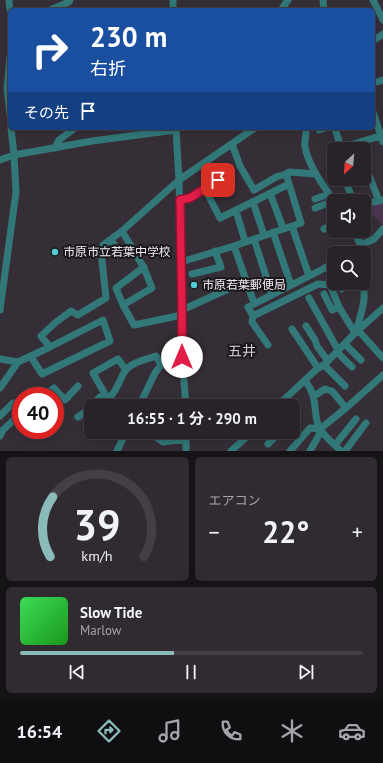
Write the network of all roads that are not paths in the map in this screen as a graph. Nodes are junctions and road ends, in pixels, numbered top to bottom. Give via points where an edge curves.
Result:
1 (70, 0) edge
2 (373, 0) edge
3 (55, 8) edge
4 (383, 20) edge
5 (375, 118) edge
6 (11, 130) edge
7 (169, 130) edge
8 (176, 130) edge
9 (252, 130) edge
10 (306, 130) edge
11 (335, 130) edge
12 (67, 131) edge
13 (382, 137) edge
14 (338, 142) edge
15 (369, 142) edge
16 (232, 144) junction
17 (55, 148) junction
18 (14, 155) junction
19 (0, 160) edge
20 (286, 174) junction
21 (316, 174) junction
22 (371, 178) edge
23 (180, 180) junction
24 (218, 180) dead end
25 (289, 184) junction
26 (205, 189) junction
27 (270, 193) junction
28 (329, 194) edge
29 (327, 195) edge
30 (315, 199) dead end
31 (180, 200) junction
32 (381, 200) edge
33 (253, 202) junction
34 (371, 202) edge
35 (327, 204) edge
36 (315, 208) dead end
37 (236, 211) junction
38 (292, 226) junction
39 (283, 228) junction
40 (327, 228) edge
41 (324, 229) dead end
42 (383, 229) edge
43 (122, 231) junction
44 (273, 232) junction
45 (264, 235) junction
46 (357, 238) edge
47 (254, 239) junction
48 (111, 240) junction
49 (245, 241) junction
50 (361, 245) joint
51 (234, 246) junction
52 (133, 248) junction
53 (215, 251) junction
54 (181, 262) junction
55 (327, 266) edge
56 (144, 267) junction
57 (192, 274) dead end
58 (309, 276) junction
59 (246, 281) junction
60 (291, 285) junction
61 (364, 290) edge
62 (324, 294) dead end
63 (272, 295) junction
64 (310, 298) dead end
65 (1, 299) edge
66 (254, 303) junction
67 (123, 305) junction
68 (339, 307) junction
69 (383, 308) edge
70 (0, 310) edge
71 (182, 312) junction
72 (253, 316) junction
73 (306, 326) dead end
74 (292, 329) dead end
75 (356, 332) junction
76 (344, 344) junction
77 (268, 345) dead end
78 (50, 347) junction
79 (338, 351) junction
80 (30, 357) junction
81 (182, 357) junction
82 (383, 358) edge
83 (0, 359) edge
84 (361, 360) dead end
85 (18, 362) junction
86 (161, 365) junction
87 (324, 365) junction
88 (352, 367) dead end
89 (126, 370) junction
90 (383, 375) edge
91 (305, 381) junction
92 (78, 386) dead end
93 (346, 386) dead end
94 (0, 388) edge
95 (106, 396) junction
96 (314, 396) junction
97 (64, 399) edge
98 (98, 399) edge
99 (142, 399) edge
100 (185, 399) edge
101 (285, 399) edge
102 (12, 404) edge
103 (346, 408) junction
104 (84, 413) edge
105 (0, 416) edge
106 (78, 417) dead end
107 (356, 419) dead end
108 (12, 422) edge
109 (366, 423) dead end
110 (320, 429) junction
111 (0, 436) edge
112 (123, 439) edge
113 (159, 439) edge
114 (173, 439) edge
115 (186, 439) edge
116 (245, 439) edge
117 (273, 439) edge
118 (163, 442) junction
119 (268, 444) dead end
120 (335, 445) junction
121 (234, 450) edge
122 (117, 451) edge
123 (164, 451) edge
124 (186, 451) edge
125 (290, 451) edge
126 (310, 451) edge
127 (341, 451) edge
128 (344, 451) edge

1 - 3 street
2 - 4 street
5 - 13 street
6 - 18 street
7 - 17 street
8 - 23 street
9 - 16 street
10 - 21 street via 305,146
11 - 14 street
12 - 17 street
13 - 15 street
16 - 20 street via 240,166 254,190 276,176
16 - 23 street
17 - 18 street
18 - 19 street
18 - 65 street via 16,192
20 - 21 street
20 - 25 street
21 - 28 street
22 - 32 street
23 - 31 street
23 - 43 street
24 - 26 street
25 - 27 street
25 - 38 street via 301,223
26 - 31 street via 190,198
26 - 37 street via 220,218
27 - 33 street
27 - 39 street
29 - 30 street
31 - 54 street
32 - 34 street
33 - 37 street
33 - 45 street
35 - 36 street
37 - 49 street
38 - 39 street
38 - 58 street
39 - 44 street
40 - 41 street
42 - 50 street via 374,239
43 - 48 street
43 - 52 street
44 - 45 street
44 - 60 street
45 - 47 street
46 - 50 street
47 - 49 street
47 - 63 street
48 - 52 street via 120,254
48 - 78 street via 103,245 106,298 78,315 71,311 55,323 41,336
49 - 51 street
51 - 53 street
51 - 59 street
52 - 56 street
53 - 54 street
53 - 57 street via 221,267
54 - 71 street
55 - 58 street
56 - 67 street via 116,288
56 - 67 street via 152,288
58 - 60 street
59 - 66 street
59 - 71 street
60 - 63 street
61 - 75 street
62 - 68 street via 332,310
63 - 66 street
64 - 79 street
65 - 70 street
66 - 72 street via 248,307
67 - 71 street via 134,325
68 - 72 street via 330,285 318,284
68 - 75 street
69 - 75 street
71 - 81 street
72 - 77 street via 252,322
73 - 87 street via 315,340
74 - 87 street
75 - 76 street
75 - 82 street
76 - 79 street
76 - 84 street
78 - 80 street
78 - 80 street via 103,320 110,340 42,374
79 - 87 street
79 - 88 street
80 - 85 street
81 - 86 street
81 - 100 street
83 - 85 street
85 - 94 street
86 - 89 street via 156,356 134,363
86 - 99 street via 154,373
87 - 91 street
87 - 93 street
89 - 95 street via 117,389 111,396
89 - 95 street via 118,359 93,373
90 - 103 street
91 - 96 street
91 - 101 street
92 - 97 street
95 - 98 street
96 - 103 street via 325,389 332,391
96 - 110 street
102 - 105 street
103 - 110 street
104 - 106 street
107 - 120 street
108 - 111 street
109 - 128 street
110 - 120 street
110 - 125 street via 310,428
110 - 126 street
112 - 122 street
113 - 118 street
114 - 118 street
115 - 124 street
116 - 121 street
117 - 119 street
118 - 123 street
120 - 127 street

